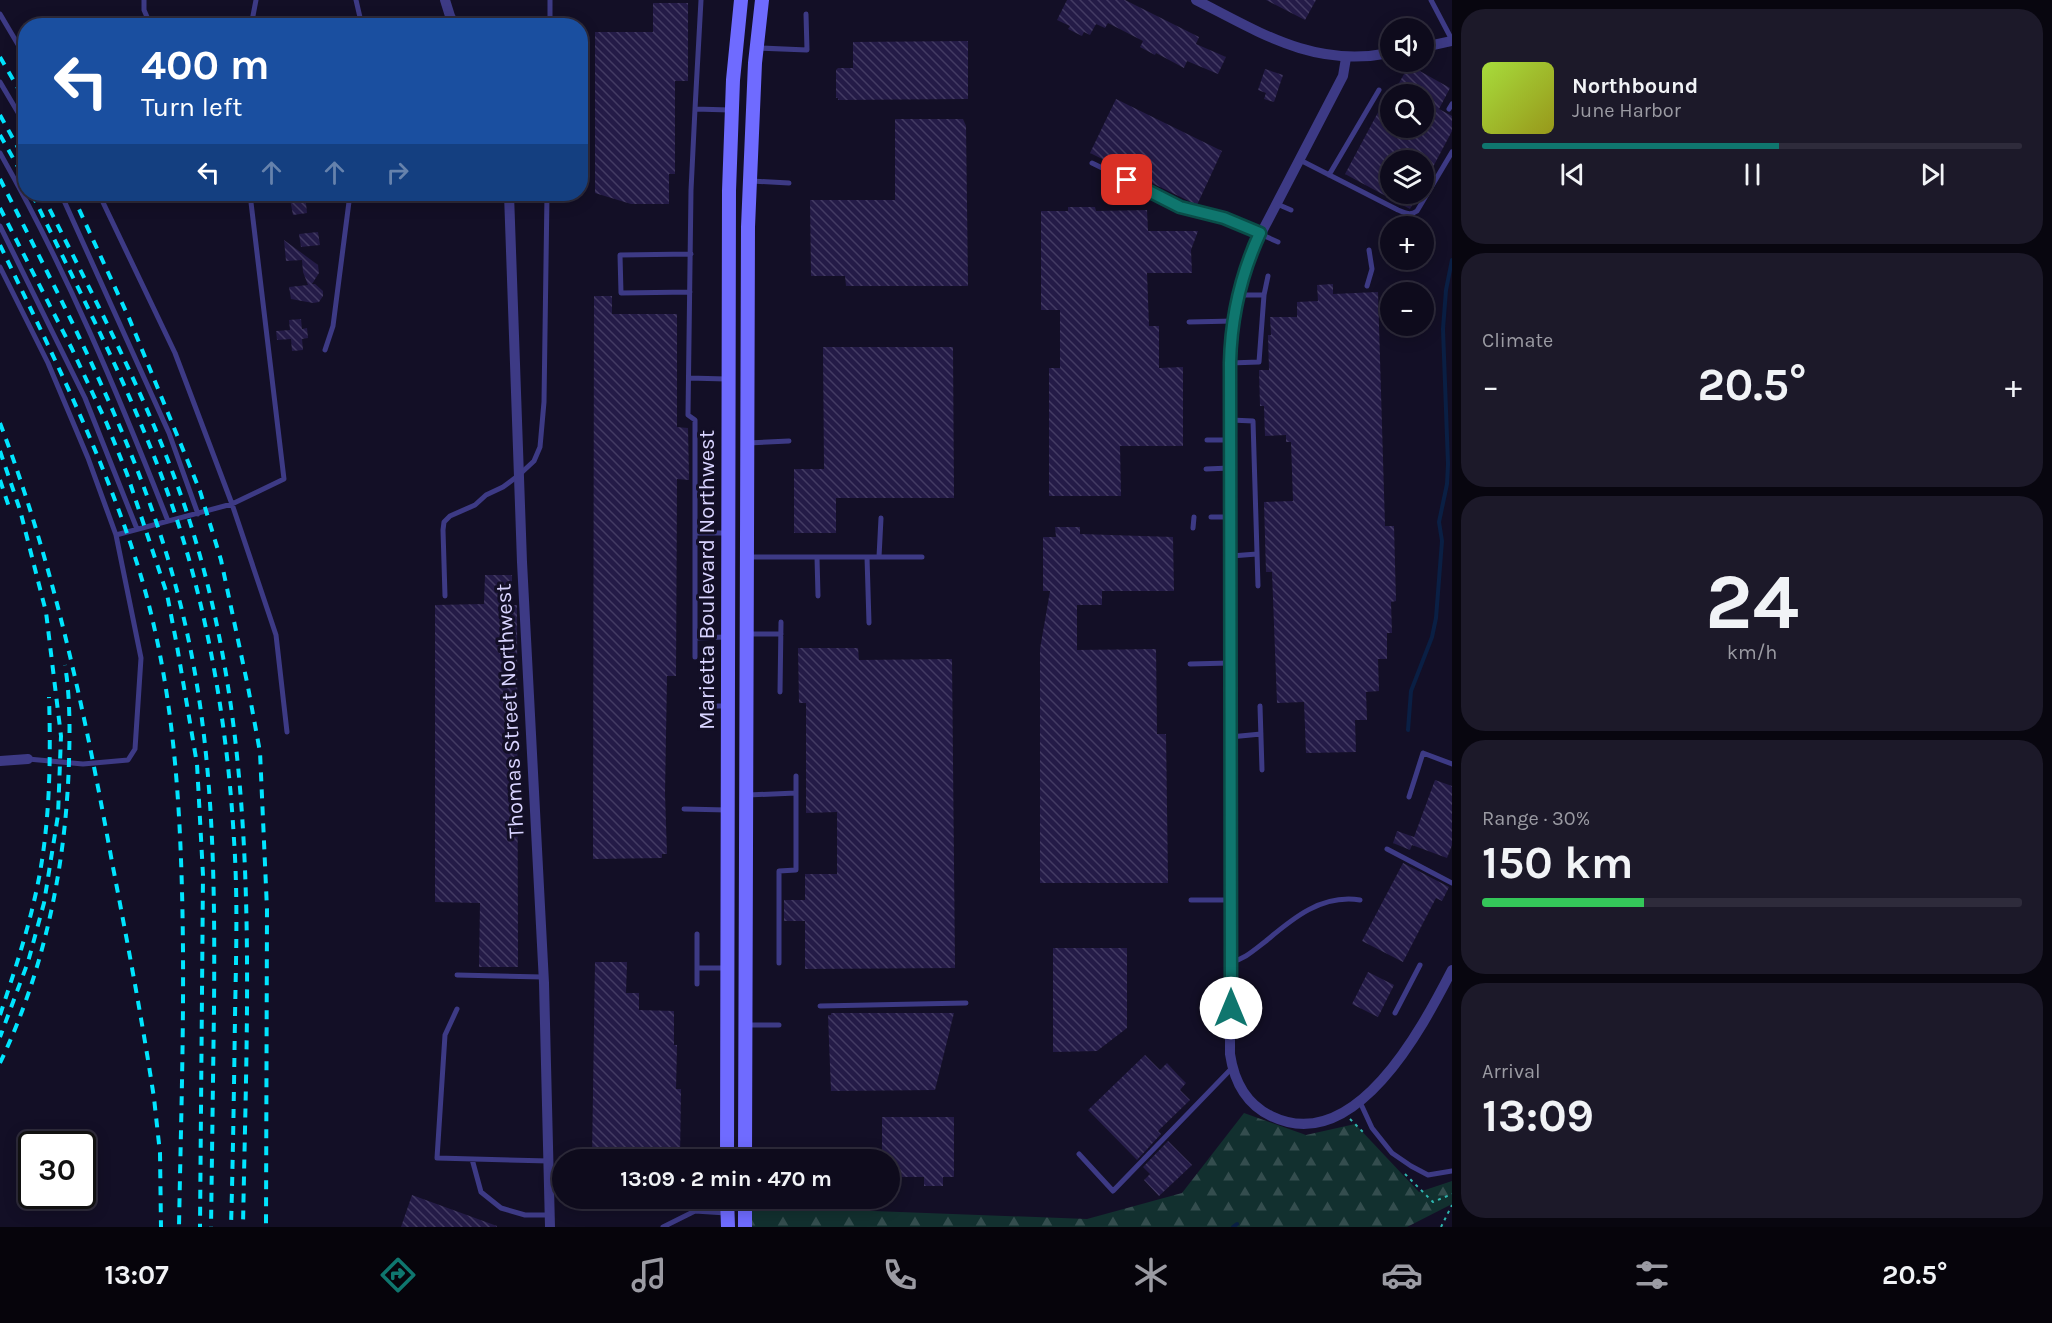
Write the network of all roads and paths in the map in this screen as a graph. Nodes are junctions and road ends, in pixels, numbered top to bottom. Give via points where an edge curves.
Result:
1 (144, 0) edge
2 (256, 0) edge
3 (348, 0) edge
4 (445, 0) edge
5 (550, 0) edge
6 (701, 0) edge
7 (741, 0) edge
8 (762, 0) edge
9 (1196, 0) edge
10 (1431, 0) edge
11 (356, 2) edge
12 (806, 14) dead end
13 (0, 15) edge
14 (148, 18) edge
15 (253, 18) edge
16 (360, 18) edge
17 (451, 18) edge
18 (550, 18) edge
19 (1452, 41) edge
20 (18, 45) edge
21 (1434, 45) edge
22 (757, 48) junction
23 (1380, 54) edge
24 (1346, 58) junction
25 (0, 82) edge
26 (1379, 90) dead end
27 (695, 109) junction
28 (731, 111) junction
29 (18, 112) edge
30 (1452, 152) edge
31 (0, 153) edge
32 (1299, 160) junction
33 (1092, 163) dead end
34 (1329, 175) junction
35 (750, 181) junction
36 (789, 183) dead end
37 (18, 185) edge
38 (26, 201) edge
39 (65, 201) edge
40 (102, 201) edge
41 (251, 201) edge
42 (349, 201) edge
43 (509, 201) edge
44 (547, 201) edge
45 (1276, 203) junction
46 (1291, 210) dead end
47 (0, 226) edge
48 (1260, 233) junction
49 (1278, 242) dead end
50 (1369, 250) dead end
51 (691, 254) junction
52 (0, 267) edge
53 (1268, 276) dead end
54 (1367, 286) dead end
55 (690, 292) junction
56 (1238, 295) junction
57 (1264, 295) junction
58 (1234, 321) junction
59 (1189, 322) dead end
60 (325, 350) dead end
61 (1230, 363) junction
62 (689, 378) junction
63 (728, 379) junction
64 (1230, 420) junction
65 (1207, 440) dead end
66 (1230, 440) junction
67 (789, 441) dead end
68 (748, 443) junction
69 (1230, 468) junction
70 (1206, 469) dead end
71 (519, 475) junction
72 (232, 504) junction
73 (198, 514) junction
74 (1194, 517) dead end
75 (1211, 517) dead end
76 (1230, 517) junction
77 (880, 518) dead end
78 (168, 521) junction
79 (1193, 528) dead end
80 (137, 529) junction
81 (696, 533) junction
82 (728, 533) junction
83 (116, 535) junction
84 (1257, 554) junction
85 (867, 556) junction
86 (879, 556) junction
87 (922, 556) dead end
88 (1230, 556) junction
89 (748, 557) junction
90 (817, 557) junction
91 (1258, 586) dead end
92 (444, 596) dead end
93 (818, 596) dead end
94 (781, 622) dead end
95 (869, 623) dead end
96 (748, 634) junction
97 (781, 634) junction
98 (728, 637) junction
99 (695, 638) junction
100 (695, 657) dead end
101 (1230, 663) junction
102 (1190, 664) dead end
103 (780, 692) dead end
104 (704, 706) dead end
105 (728, 706) junction
106 (1260, 706) dead end
107 (287, 732) dead end
108 (1261, 734) junction
109 (1230, 737) junction
110 (28, 759) joint
111 (0, 761) edge
112 (1452, 764) edge
113 (1262, 770) dead end
114 (796, 776) dead end
115 (796, 793) junction
116 (746, 795) junction
117 (1409, 797) dead end
118 (684, 809) dead end
119 (728, 810) junction
120 (1387, 849) dead end
121 (1452, 883) edge
122 (1191, 900) dead end
123 (1230, 900) junction
124 (1360, 900) dead end
125 (697, 934) dead end
126 (1231, 962) junction
127 (779, 963) dead end
128 (1420, 964) dead end
129 (697, 968) junction
130 (727, 968) junction
131 (1452, 970) edge
132 (457, 975) dead end
133 (543, 976) junction
134 (697, 984) dead end
135 (966, 1004) dead end
136 (820, 1006) dead end
137 (457, 1009) dead end
138 (1395, 1013) dead end
139 (745, 1025) junction
140 (779, 1025) dead end
141 (1232, 1068) junction
142 (1361, 1104) junction
143 (1366, 1135) dead end
144 (727, 1149) edge
145 (745, 1149) edge
146 (1079, 1154) dead end
147 (472, 1160) junction
148 (549, 1161) junction
149 (1400, 1168) dead end
150 (1452, 1171) edge
151 (1452, 1194) edge
152 (1451, 1207) edge
153 (708, 1209) edge
154 (727, 1209) edge
155 (745, 1209) edge
156 (550, 1215) junction
157 (550, 1227) edge
158 (663, 1227) edge
159 (728, 1227) edge
160 (745, 1227) edge
161 (1441, 1227) edge

1 - 14 lane
2 - 15 lane
3 - 11 lane
4 - 17 street
5 - 18 lane
6 - 27 lane
7 - 28 main road, Marietta Boulevard Northwest
8 - 22 main road
9 - 24 street via 1281,43
10 - 19 lane
11 - 16 lane
12 - 22 lane via 807,50
13 - 20 lane
19 - 21 street
22 - 35 main road
23 - 24 street
24 - 32 street via 1343,76
25 - 29 lane
26 - 34 lane
27 - 28 lane
27 - 51 lane
28 - 63 main road, Marietta Boulevard Northwest
30 - 34 lane via 1413,214
31 - 37 lane
32 - 34 lane
32 - 45 street
33 - 48 lane via 1180,207 1224,218
35 - 36 lane
35 - 68 main road
38 - 78 lane via 119,396
39 - 73 lane via 169,433
40 - 72 lane via 175,352
41 - 72 lane via 284,479
42 - 60 lane via 333,326
43 - 71 street, Thomas Street Northwest
44 - 71 lane via 540,447 534,461
45 - 46 lane
45 - 48 street
47 - 80 lane via 85,398
48 - 49 lane
48 - 56 street
50 - 54 lane via 1372,269
51 - 55 lane
51 - 55 lane via 620,255 621,293
52 - 83 lane via 48,363
53 - 57 lane
55 - 62 lane
56 - 57 lane
56 - 58 street
57 - 61 lane via 1259,362
58 - 59 lane
58 - 61 street
61 - 64 street
62 - 63 lane
62 - 81 lane via 688,415 695,420
63 - 82 main road, Marietta Boulevard Northwest
64 - 66 street
64 - 84 lane via 1253,421
65 - 66 lane
66 - 69 street
67 - 68 lane
68 - 89 main road
69 - 70 lane
69 - 76 street
71 - 92 lane via 444,522
71 - 133 street, Thomas Street Northwest
72 - 73 lane
72 - 107 lane via 276,635
73 - 78 lane
74 - 79 lane
75 - 76 lane
76 - 88 street
77 - 86 lane
78 - 80 lane
80 - 83 lane
81 - 82 lane
81 - 99 lane
82 - 98 main road, Marietta Boulevard Northwest
83 - 110 lane via 141,658 135,749 128,760 83,764
84 - 88 lane
84 - 91 lane
85 - 86 lane
85 - 90 lane
85 - 95 lane
86 - 87 lane
88 - 101 street
89 - 90 lane
89 - 96 main road
90 - 93 lane
94 - 97 lane
96 - 97 lane
96 - 116 main road
97 - 103 lane
98 - 99 lane
98 - 105 main road, Marietta Boulevard Northwest
99 - 100 lane
101 - 102 lane
101 - 109 street
104 - 105 lane
105 - 119 main road, Marietta Boulevard Northwest
106 - 108 lane
108 - 109 lane
108 - 113 lane
109 - 123 street
110 - 111 street
112 - 117 lane via 1424,753
114 - 115 lane
115 - 116 lane
115 - 127 lane via 796,870 780,871
116 - 139 main road
118 - 119 lane
119 - 130 main road, Marietta Boulevard Northwest
120 - 121 lane
122 - 123 lane
123 - 126 street
124 - 126 lane via 1348,898 1312,906 1243,959
125 - 129 lane
126 - 141 street
128 - 138 lane
129 - 130 lane
129 - 134 lane
130 - 144 main road, Marietta Boulevard Northwest
131 - 142 street via 1416,1035
132 - 133 lane
133 - 148 street, Thomas Street Northwest
135 - 136 lane
137 - 147 lane via 445,1035 437,1158
139 - 140 lane
139 - 145 main road
141 - 142 street via 1248,1099 1282,1121 1320,1123
141 - 146 lane via 1113,1191
142 - 143 path via 1349,1119
142 - 150 lane via 1372,1128 1401,1160 1428,1175
147 - 148 lane
147 - 156 lane via 481,1192 501,1208 525,1215
148 - 156 street, Thomas Street Northwest
149 - 151 path via 1433,1202
152 - 161 path
153 - 158 lane
154 - 159 main road
155 - 160 main road
156 - 157 street, Thomas Street Northwest

